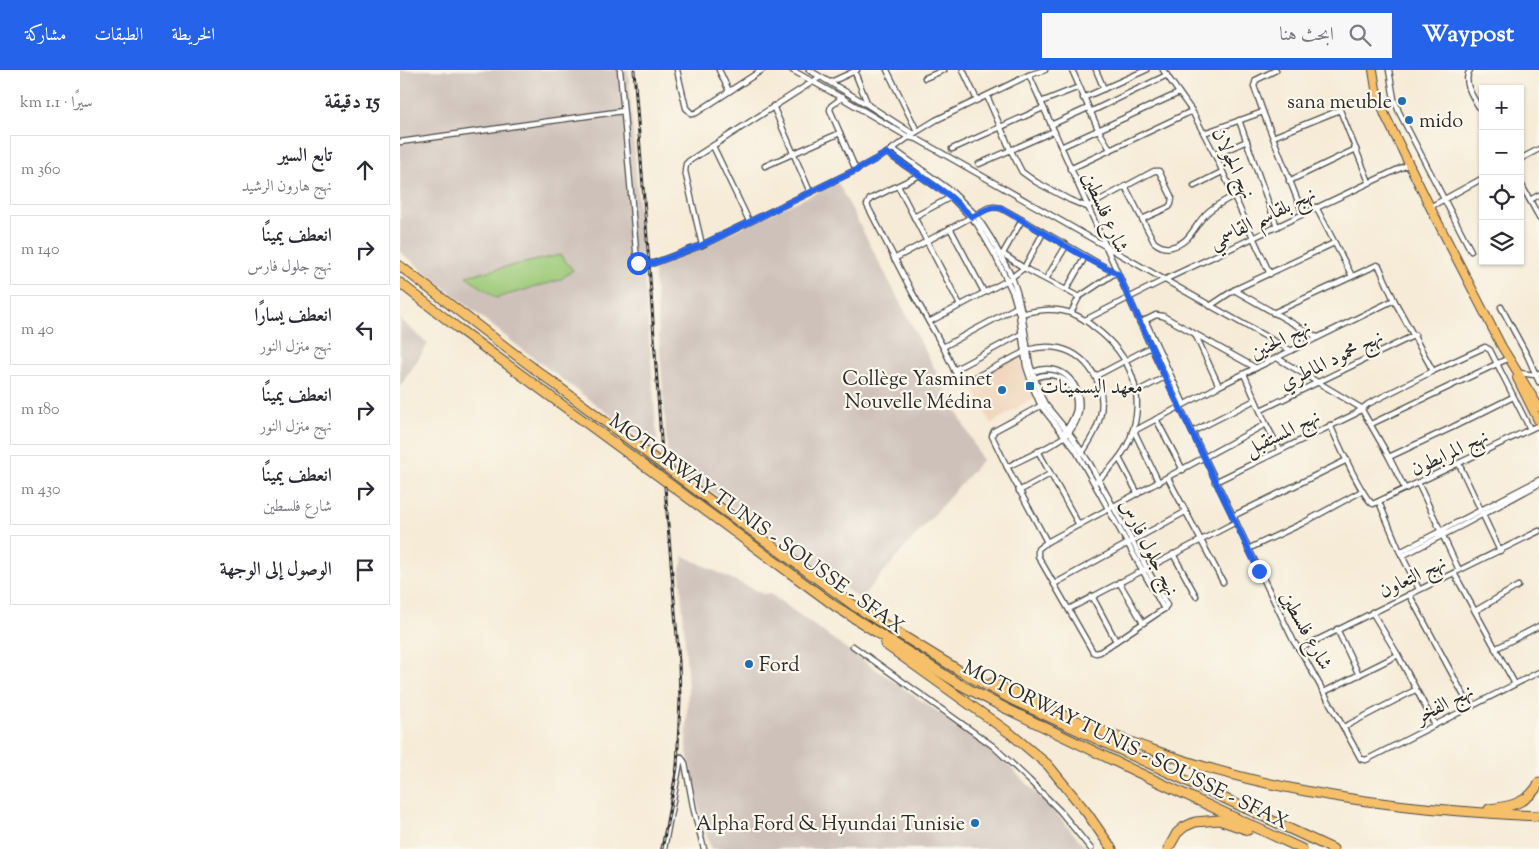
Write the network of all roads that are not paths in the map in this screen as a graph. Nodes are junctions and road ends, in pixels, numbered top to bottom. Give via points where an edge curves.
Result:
1 (620, 70) edge
2 (677, 70) edge
3 (718, 70) edge
4 (762, 70) edge
5 (792, 70) edge
6 (809, 70) edge
7 (855, 70) edge
8 (887, 70) edge
9 (944, 70) edge
10 (963, 70) edge
11 (1045, 70) edge
12 (1096, 70) edge
13 (1131, 70) edge
14 (1146, 70) edge
15 (1164, 70) edge
16 (1276, 70) edge
17 (1373, 70) edge
18 (1389, 70) edge
19 (1470, 70) edge
20 (1072, 72) dead end
21 (1029, 75) junction
22 (1134, 76) junction
23 (1167, 76) junction
24 (820, 77) junction
25 (925, 78) dead end
26 (812, 82) junction
27 (831, 82) junction
28 (1078, 87) junction
29 (1104, 89) junction
30 (729, 91) junction
31 (848, 93) junction
32 (1179, 94) junction
33 (987, 96) junction
34 (842, 98) junction
35 (1083, 98) junction
36 (977, 100) junction
37 (1041, 102) junction
38 (868, 105) junction
39 (1479, 105) edge
40 (773, 106) junction
41 (1043, 108) junction
42 (1089, 110) junction
43 (624, 111) junction
44 (1192, 111) junction
45 (1263, 112) junction
46 (1239, 120) junction
47 (1051, 125) junction
48 (1000, 127) junction
49 (1054, 131) junction
50 (1099, 131) junction
51 (840, 133) junction
52 (915, 133) junction
53 (1204, 133) junction
54 (908, 137) junction
55 (1273, 137) junction
56 (917, 139) junction
57 (400, 142) edge
58 (1247, 142) junction
59 (713, 146) junction
60 (1061, 147) junction
61 (893, 148) junction
62 (952, 149) dead end
63 (1010, 149) junction
64 (1356, 149) junction
65 (1539, 149) edge
66 (1110, 150) junction
67 (793, 153) junction
68 (887, 153) junction
69 (1215, 155) junction
70 (1524, 158) edge
71 (979, 164) dead end
72 (1409, 164) junction
73 (765, 166) dead end
74 (1070, 169) junction
75 (856, 170) junction
76 (927, 172) junction
77 (1222, 172) junction
78 (920, 175) junction
79 (1289, 180) junction
80 (1479, 180) edge
81 (1369, 182) junction
82 (898, 186) junction
83 (1125, 186) junction
84 (1194, 186) dead end
85 (1524, 189) edge
86 (810, 192) junction
87 (1539, 195) edge
88 (1233, 196) junction
89 (951, 197) junction
90 (1443, 200) junction
91 (1530, 200) junction
92 (1087, 207) junction
93 (1316, 207) junction
94 (1430, 207) junction
95 (1303, 214) junction
96 (974, 216) junction
97 (914, 217) junction
98 (1539, 217) edge
99 (1142, 219) junction
100 (1022, 220) junction
101 (749, 221) junction
102 (1277, 227) junction
103 (950, 228) junction
104 (1043, 233) junction
105 (1253, 238) junction
106 (926, 242) junction
107 (1334, 243) junction
108 (702, 245) junction
109 (1105, 245) junction
110 (1066, 246) junction
111 (1471, 251) dead end
112 (1002, 255) junction
113 (1085, 257) junction
114 (894, 259) junction
115 (400, 266) edge
116 (1024, 268) junction
117 (1116, 274) junction
118 (1270, 274) junction
119 (1352, 276) junction
120 (1010, 278) junction
121 (1046, 279) junction
122 (1164, 280) junction
123 (400, 283) edge
124 (1066, 290) junction
125 (1234, 290) junction
126 (984, 292) junction
127 (1078, 297) junction
128 (1128, 298) junction
129 (1394, 300) junction
130 (960, 305) junction
131 (1210, 306) junction
132 (1017, 307) junction
133 (1501, 307) dead end
134 (1071, 313) junction
135 (1273, 313) junction
136 (1021, 314) junction
137 (1086, 320) junction
138 (1145, 320) junction
139 (929, 322) junction
140 (1140, 323) junction
141 (1021, 334) junction
142 (1196, 334) junction
143 (1415, 335) junction
144 (1317, 337) junction
145 (943, 347) junction
146 (1151, 347) junction
147 (1502, 347) junction
148 (1290, 350) junction
149 (1026, 351) junction
150 (1276, 358) junction
151 (1507, 359) junction
152 (1126, 360) junction
153 (1496, 364) junction
154 (1256, 368) junction
155 (954, 370) junction
156 (1433, 370) junction
157 (1032, 372) junction
158 (1519, 373) junction
159 (1244, 374) junction
160 (1537, 374) edge
161 (1096, 376) junction
162 (1165, 377) junction
163 (1034, 378) junction
164 (1539, 382) edge
165 (1317, 384) junction
166 (1219, 386) junction
167 (1136, 392) junction
168 (1513, 397) junction
169 (1255, 400) junction
170 (1043, 405) junction
171 (1182, 405) junction
172 (1539, 407) edge
173 (1362, 409) junction
174 (1261, 410) junction
175 (1156, 419) junction
176 (1266, 424) junction
177 (1370, 424) junction
178 (1539, 424) edge
179 (1330, 426) junction
180 (1530, 429) junction
181 (1133, 432) junction
182 (1192, 432) junction
183 (1066, 433) junction
184 (610, 440) junction
185 (1280, 450) junction
186 (1038, 451) junction
187 (1081, 454) junction
188 (1204, 457) junction
189 (1389, 457) junction
190 (1119, 458) junction
191 (1348, 460) junction
192 (1459, 464) junction
193 (1007, 467) junction
194 (1183, 470) junction
195 (1050, 474) junction
196 (1168, 478) junction
197 (1539, 480) edge
198 (1097, 481) junction
199 (1159, 482) junction
200 (1215, 482) junction
201 (1418, 483) junction
202 (1539, 484) edge
203 (1405, 489) junction
204 (1019, 491) junction
205 (1362, 491) junction
206 (1522, 491) junction
207 (1138, 494) junction
208 (1379, 502) junction
209 (1111, 508) junction
210 (1185, 512) junction
211 (1481, 513) junction
212 (1233, 516) junction
213 (1236, 522) junction
214 (1079, 525) junction
215 (1539, 531) edge
216 (1442, 533) junction
217 (1200, 541) junction
218 (1047, 542) junction
219 (1130, 543) junction
220 (1248, 549) junction
221 (1500, 551) junction
222 (1173, 554) junction
223 (1401, 554) junction
224 (1144, 568) junction
225 (1457, 572) junction
226 (1119, 582) junction
227 (1223, 582) dead end
228 (1054, 584) junction
229 (1518, 586) dead end
230 (1419, 589) junction
231 (1409, 594) junction
232 (1092, 596) junction
233 (1196, 596) dead end
234 (1069, 609) junction
235 (1475, 611) junction
236 (1372, 612) junction
237 (1143, 623) junction
238 (1539, 626) edge
239 (1337, 629) junction
240 (1116, 641) junction
241 (853, 646) dead end
242 (1299, 649) junction
243 (1495, 649) junction
244 (1398, 655) junction
245 (960, 671) junction
246 (1539, 672) edge
247 (1359, 675) junction
248 (1515, 684) junction
249 (1415, 690) junction
250 (1324, 692) junction
251 (1470, 707) junction
252 (1435, 725) junction
253 (1344, 727) junction
254 (1363, 760) joint
255 (1539, 784) edge
256 (1464, 811) junction
257 (1539, 816) edge
258 (1291, 843) junction
259 (664, 849) edge
260 (704, 849) edge
261 (1091, 849) edge
262 (1112, 849) edge
263 (1168, 849) edge
264 (1302, 849) edge
265 (1333, 849) edge

1 - 43 street
2 - 30 street via 690,113 696,113
3 - 30 street
4 - 30 street
5 - 26 street
6 - 24 street
7 - 27 street
7 - 38 street
8 - 52 street
9 - 25 street
10 - 36 street
11 - 21 street
12 - 29 street
13 - 22 street
14 - 22 street
15 - 23 street, نهج الجولان
16 - 45 street via 1256,80 1254,86
17 - 72 main road via 1385,115
18 - 90 street via 1399,112
19 - 39 street via 1467,81
20 - 28 street
21 - 33 street
21 - 37 street, شارع فلسطين
22 - 29 street
23 - 32 street, نهج الجولان
23 - 42 street
24 - 26 street
24 - 27 street
26 - 34 street
26 - 40 street
27 - 31 street
28 - 35 street
28 - 37 street
29 - 35 street
31 - 34 street
31 - 38 street
32 - 44 street, نهج الجولان
32 - 50 street
33 - 36 street
33 - 48 street
34 - 51 street via 830,110
34 - 54 street
35 - 42 street
36 - 52 street
37 - 41 street, شارع فلسطين
38 - 52 street
40 - 59 street
40 - 67 street
41 - 47 street, شارع فلسطين
41 - 48 street
42 - 47 street
42 - 50 street
43 - 57 street
43 - 108 street via 637,261 654,263
44 - 53 street, نهج الجولان
44 - 66 street
45 - 46 street
45 - 55 street
46 - 53 street
46 - 58 street
47 - 49 street, شارع فلسطين
48 - 62 street
48 - 63 street
49 - 60 street, شارع فلسطين
49 - 63 street
50 - 60 street
50 - 66 street
51 - 67 street
51 - 75 street
52 - 54 street
52 - 56 street
53 - 69 street, نهج الجولان
54 - 56 street
54 - 61 street
55 - 64 street via 1340,110
55 - 79 street
56 - 109 street
58 - 69 street
58 - 102 street
59 - 101 street
59 - 108 street via 689,161 685,168
60 - 74 street, شارع فلسطين
61 - 68 street
61 - 76 street, نهج جلول فارس
63 - 71 street
63 - 92 street via 1028,177
64 - 79 street
64 - 81 street
65 - 70 street
66 - 74 street
67 - 73 street
67 - 86 street
68 - 75 street
68 - 78 street, نهج جلول فارس
69 - 77 street, نهج الجولان
72 - 81 street, نهج بلقاسم القاسمي
72 - 94 main road
74 - 92 street, شارع فلسطين
75 - 86 street
76 - 78 street
76 - 96 street, نهج جلول فارس via 950,190
77 - 84 street
77 - 88 street, نهج الجولان
78 - 82 street
78 - 89 street, نهج جلول فارس
79 - 95 street
80 - 90 street
81 - 93 street, نهج بلقاسم القاسمي
82 - 97 street
82 - 114 street via 870,199 866,205
83 - 92 street
83 - 99 street
83 - 99 street via 1154,171 1160,173 1172,198 1171,204
85 - 91 street
86 - 101 street
87 - 91 street
88 - 99 street via 1204,214 1186,241 1177,246 1158,246
88 - 105 street, نهج الجولان
89 - 96 street, نهج جلول فارس
89 - 97 street
90 - 94 street
90 - 111 street
91 - 98 street
92 - 109 street, شارع فلسطين
93 - 95 street, نهج بلقاسم القاسمي
93 - 107 street
94 - 147 main road
95 - 102 street, نهج بلقاسم القاسمي
96 - 100 street via 994,207
96 - 103 street
96 - 112 street, نهج جلول فارس
96 - 120 street, نهج جلول فارس
97 - 106 street
100 - 104 street
100 - 112 street
101 - 108 street
102 - 105 street, نهج بلقاسم القاسمي
103 - 106 street
103 - 126 street
104 - 110 street
104 - 116 street
105 - 118 street, نهج الجولان
105 - 122 street, نهج بلقاسم القاسمي
106 - 114 street
106 - 130 street
107 - 118 street
107 - 119 street
109 - 117 street, شارع فلسطين
109 - 122 street
110 - 113 street
110 - 121 street
112 - 116 street
112 - 120 street, نهج جلول فارس
113 - 117 street
113 - 124 street
114 - 139 street
115 - 245 highway, MOTORWAY TUNIS - SOUSSE - SFAX via 822,583
116 - 120 street
116 - 121 street
117 - 127 street
117 - 128 street, شارع فلسطين
118 - 125 street
119 - 129 street via 1379,266
119 - 135 street
120 - 126 street
120 - 132 street, نهج جلول فارس
120 - 136 street, نهج جلول فارس
121 - 124 street
122 - 128 street, نهج بلقاسم القاسمي
122 - 131 street
123 - 184 highway, MOTORWAY TUNIS - SOUSSE - SFAX
124 - 127 street
125 - 131 street
125 - 135 street
126 - 130 street
127 - 134 street
128 - 137 street, نهج بلقاسم القاسمي
128 - 140 street, شارع فلسطين
129 - 143 street
129 - 144 street, نهج الحنين
130 - 139 street
131 - 148 street
132 - 136 street, نهج جلول فارس
132 - 145 street
133 - 160 street
134 - 136 street via 1046,310
134 - 137 street
135 - 144 street
136 - 141 street, نهج جلول فارس
136 - 149 street, نهج جلول فارس
137 - 152 street
138 - 140 street
138 - 142 street via 1163,316
138 - 171 street
139 - 145 street
140 - 146 street, شارع فلسطين
141 - 149 street, نهج جلول فارس
141 - 155 street
142 - 154 street
142 - 166 street
143 - 156 street
143 - 165 street, نهج محمود الماطري
144 - 148 street, نهج الحنين
145 - 155 street
146 - 152 street
146 - 162 street, شارع فلسطين
147 - 151 main road
147 - 158 main road
148 - 150 street, نهج الحنين
149 - 155 street via 966,382 959,380
149 - 157 street, نهج جلول فارس
149 - 161 street via 1047,346 1067,350 1088,364
149 - 170 street, نهج جلول فارس via 1029,376
150 - 154 street, نهج الحنين
150 - 165 street
151 - 153 street
151 - 178 main road
152 - 161 street
152 - 167 street
153 - 156 street, نهج المستقبل via 1490,350 1485,347
153 - 168 street
153 - 177 street
154 - 159 street, نهج الحنين
156 - 173 street, نهج المستقبل
157 - 163 street, نهج جلول فارس
157 - 183 street via 1043,369 1056,371 1074,384 1080,409 1077,421
158 - 160 street
158 - 172 main road
159 - 166 street, نهج الحنين
159 - 169 street
160 - 164 street
161 - 187 street via 1102,401 1101,413
162 - 167 street
162 - 171 street, شارع فلسطين
163 - 170 street, نهج جلول فارس
163 - 183 street via 1054,375 1071,387 1076,407
165 - 173 street
165 - 174 street, نهج محمود الماطري
166 - 171 street, نهج الحنين
167 - 181 street
168 - 180 street
168 - 189 street
169 - 174 street
169 - 182 street
170 - 183 street, نهج جلول فارس
170 - 193 street via 994,432 992,436
171 - 175 street, نهج الحنين
171 - 182 street, شارع فلسطين
173 - 177 street
173 - 179 street, نهج المستقبل
174 - 176 street
175 - 181 street, نهج الحنين
175 - 194 street
176 - 185 street
176 - 188 street
177 - 189 street
178 - 180 street, نهج المرابطون
179 - 185 street, نهج المستقبل
179 - 191 street
180 - 192 street, نهج المرابطون
181 - 190 street
181 - 199 street
182 - 188 street, شارع فلسطين
183 - 186 street
183 - 187 street, نهج جلول فارس
184 - 258 highway, MOTORWAY TUNIS - SOUSSE - SFAX via 835,606 959,684 1128,768
184 - 262 highway via 841,614 1016,738 1048,765
185 - 200 street, نهج المستقبل
186 - 193 street
186 - 195 street
187 - 198 street, نهج جلول فارس
188 - 194 street
188 - 200 street, شارع فلسطين
189 - 203 street
190 - 198 street
190 - 207 street
191 - 205 street
191 - 212 street
192 - 201 street, نهج المرابطون
192 - 211 street
193 - 204 street
194 - 196 street
195 - 204 street
195 - 214 street
196 - 199 street
196 - 210 street
197 - 206 street
198 - 209 street, نهج جلول فارس
199 - 207 street
200 - 212 street, شارع فلسطين
201 - 203 street, نهج المرابطون
201 - 216 street
202 - 206 street
203 - 208 street, نهج المرابطون
204 - 218 street
205 - 208 street, نهج المرابطون via 1371,504
205 - 220 street
206 - 211 street
207 - 209 street
208 - 223 street
209 - 214 street
209 - 219 street, نهج جلول فارس
210 - 217 street
210 - 219 street
211 - 216 street
211 - 221 street
212 - 213 street, شارع فلسطين
213 - 217 street
213 - 220 street, شارع فلسطين
214 - 218 street
215 - 221 street, نهج التعاون
216 - 223 street
216 - 225 street
217 - 222 street
217 - 227 street
218 - 228 street via 1038,549 1038,556
219 - 224 street, نهج جلول فارس
219 - 228 street
220 - 242 street, شارع فلسطين
221 - 225 street, نهج التعاون
222 - 224 street
222 - 233 street
223 - 230 street
224 - 226 street
224 - 237 street, نهج جلول فارس via 1164,609
225 - 230 street, نهج التعاون
225 - 235 street
226 - 232 street
226 - 237 street
228 - 234 street
229 - 235 street
230 - 231 street, نهج التعاون
231 - 236 street, نهج التعاون
231 - 251 street
232 - 234 street
232 - 240 street
234 - 240 street via 1093,652 1100,652
235 - 243 street
236 - 239 street, نهج التعاون
236 - 244 street
237 - 240 street
238 - 243 street
239 - 242 street, نهج التعاون
239 - 247 street
241 - 261 street via 992,746 1060,812
242 - 250 street, شارع فلسطين
243 - 248 street
244 - 247 street
244 - 249 street
245 - 256 highway via 1112,735 1229,773 1347,799
245 - 265 highway via 1064,724
246 - 248 street, نهج الفخر
247 - 250 street
248 - 251 street, نهج الفخر
249 - 252 street
249 - 253 street
250 - 253 street, شارع فلسطين
251 - 252 street, نهج الفخر
252 - 254 street, نهج الفخر
253 - 254 street, شارع فلسطين
255 - 256 highway via 1529,797 1516,804
256 - 257 highway
258 - 263 highway via 1227,822 1207,820 1177,832
258 - 264 highway, MOTORWAY TUNIS - SOUSSE - SFAX
259 - 260 street via 681,757

